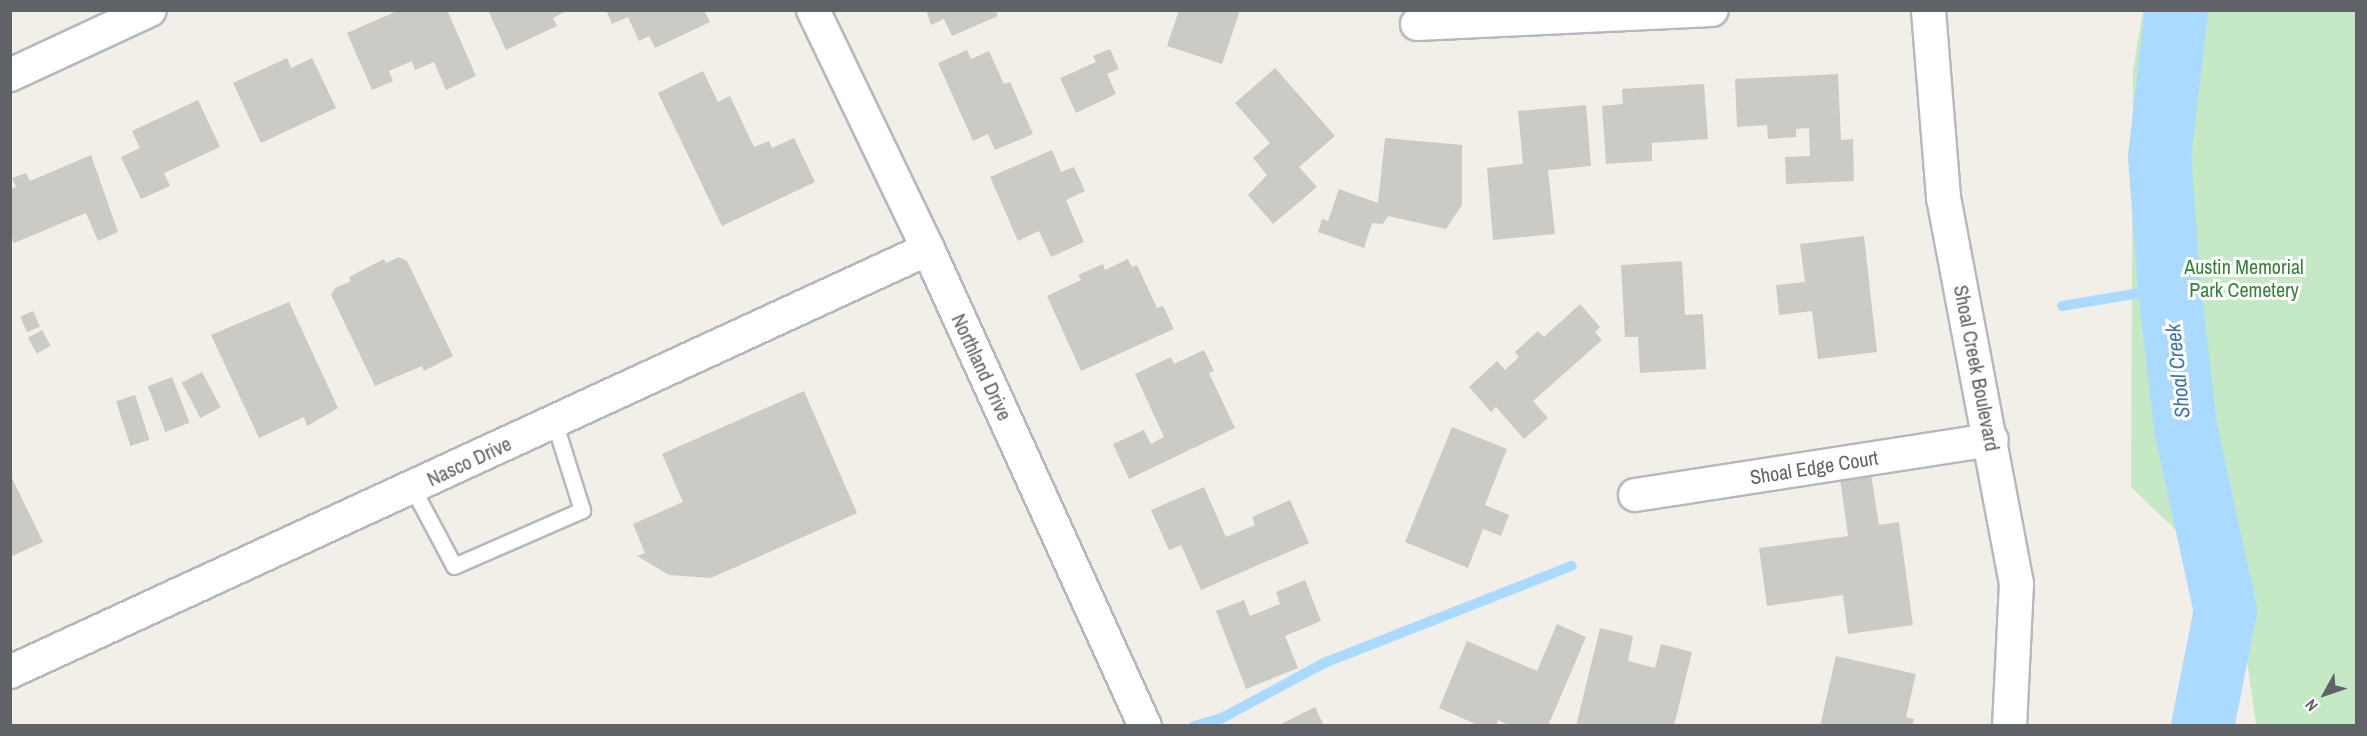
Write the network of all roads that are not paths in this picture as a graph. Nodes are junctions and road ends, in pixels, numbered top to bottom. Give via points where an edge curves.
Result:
1 (150, 10) edge
2 (813, 10) edge
3 (1713, 10) edge
4 (1928, 10) edge
5 (1417, 24) dead end
6 (10, 75) edge
7 (928, 249) junction
8 (555, 421) junction
9 (1992, 440) junction
10 (412, 487) junction
11 (1635, 495) dead end
12 (10, 672) edge
13 (1145, 726) edge
14 (2009, 726) edge

1 - 6 street
2 - 7 street, Northland Drive
3 - 5 street
4 - 9 street, Shoal Creek Boulevard via 1942,197
7 - 8 street, Nasco Drive
7 - 13 street, Northland Drive
8 - 10 street, Nasco Drive
8 - 10 lane via 582,510 454,566
9 - 11 street, Shoal Edge Court
9 - 14 street, Shoal Creek Boulevard via 2016,583
10 - 12 street, Nasco Drive

